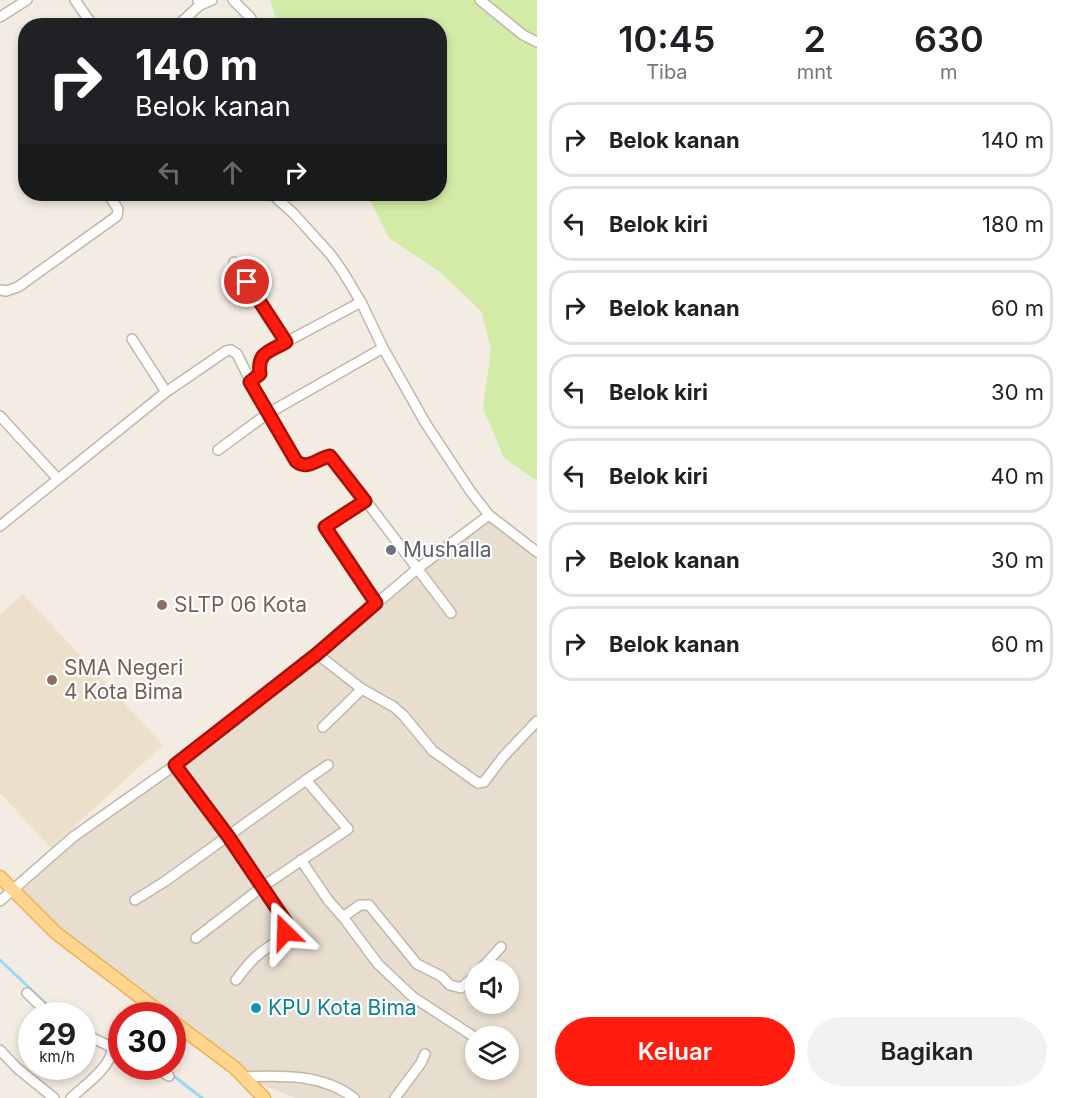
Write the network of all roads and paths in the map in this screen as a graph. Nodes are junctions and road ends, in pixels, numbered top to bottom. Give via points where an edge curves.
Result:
1 (27, 0) edge
2 (75, 0) edge
3 (212, 0) edge
4 (233, 0) edge
5 (480, 0) edge
6 (199, 2) edge
7 (0, 17) edge
8 (87, 18) edge
9 (184, 18) edge
10 (251, 18) edge
11 (537, 42) edge
12 (113, 201) edge
13 (279, 201) edge
14 (234, 262) dead end
15 (0, 290) edge
16 (361, 302) junction
17 (132, 339) dead end
18 (286, 342) junction
19 (382, 348) junction
20 (250, 382) junction
21 (166, 392) junction
22 (267, 414) junction
23 (0, 416) edge
24 (219, 450) dead end
25 (57, 478) junction
26 (365, 501) junction
27 (489, 515) junction
28 (0, 526) edge
29 (537, 552) edge
30 (417, 569) junction
31 (376, 603) junction
32 (451, 613) dead end
33 (317, 654) junction
34 (362, 689) junction
35 (537, 721) edge
36 (323, 727) dead end
37 (175, 765) junction
38 (328, 765) dead end
39 (306, 780) junction
40 (228, 836) junction
41 (301, 860) junction
42 (0, 877) edge
43 (262, 887) junction
44 (12, 891) junction
45 (0, 900) edge
46 (135, 900) dead end
47 (343, 917) junction
48 (196, 938) dead end
49 (501, 946) dead end
50 (489, 960) edge
51 (236, 980) dead end
52 (465, 985) edge
53 (27, 993) dead end
54 (145, 1001) edge
55 (36, 1002) edge
56 (186, 1031) edge
57 (465, 1031) edge
58 (0, 1050) edge
59 (425, 1054) dead end
60 (108, 1061) edge
61 (244, 1077) junction
62 (54, 1098) edge
63 (71, 1098) edge
64 (264, 1098) edge
65 (354, 1098) edge
66 (395, 1098) edge

1 - 7 street
2 - 8 street
3 - 6 street
4 - 10 street
5 - 11 street
6 - 9 street
12 - 15 street via 117,216 18,287
13 - 16 street via 331,255
14 - 18 street
16 - 18 street
16 - 19 street
17 - 21 street
18 - 20 street via 262,355 260,374
19 - 22 street
19 - 27 street via 426,424
20 - 21 street via 236,353 227,350
20 - 22 street
21 - 25 street
22 - 24 street
22 - 26 street via 299,465 307,466 330,456
23 - 25 street
25 - 28 street
26 - 30 street
26 - 31 street via 325,527
27 - 29 street
27 - 30 street
30 - 31 street
30 - 32 street
31 - 33 street
33 - 34 street
33 - 37 street
34 - 35 street via 394,707 433,751 481,783
34 - 36 street
37 - 40 street
37 - 44 street via 73,837
38 - 39 street
39 - 40 street
39 - 41 street via 348,829
40 - 43 street
40 - 46 street
41 - 43 street
41 - 47 street
42 - 44 main road
43 - 48 street
43 - 51 street via 286,922 285,932
44 - 45 street
44 - 54 main road via 56,933
47 - 52 street via 360,905 369,905 417,964 450,985 461,988
47 - 57 street via 378,964 401,986
49 - 50 street
53 - 55 street
56 - 61 main road
58 - 62 street
59 - 66 street
60 - 63 street
61 - 64 main road
61 - 65 street via 312,1080

